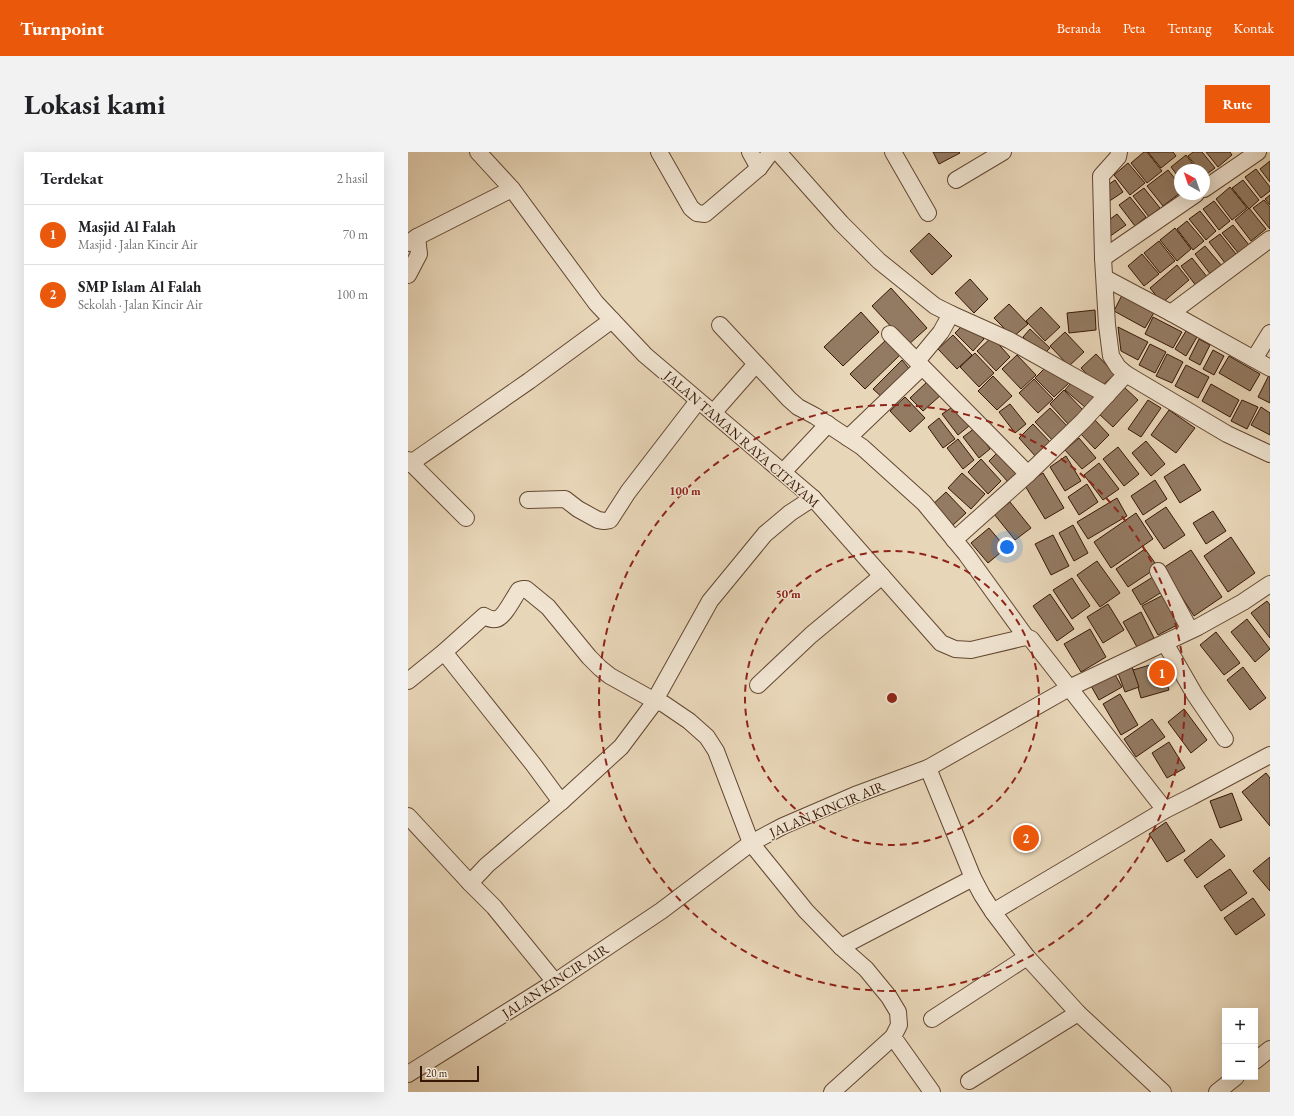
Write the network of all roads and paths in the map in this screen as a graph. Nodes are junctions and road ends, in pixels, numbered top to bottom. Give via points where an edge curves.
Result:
1 (478, 152) edge
2 (659, 152) edge
3 (750, 152) edge
4 (771, 152) edge
5 (778, 152) edge
6 (893, 152) edge
7 (1003, 152) edge
8 (1258, 152) edge
9 (1121, 154) edge
10 (759, 168) junction
11 (956, 180) dead end
12 (1210, 185) edge
13 (512, 189) junction
14 (1187, 200) edge
15 (928, 213) dead end
16 (1270, 239) edge
17 (413, 240) edge
18 (1103, 258) junction
19 (408, 275) edge
20 (1105, 278) junction
21 (1171, 313) junction
22 (951, 314) junction
23 (612, 320) junction
24 (720, 325) dead end
25 (1270, 333) edge
26 (890, 334) dead end
27 (1254, 359) junction
28 (756, 364) junction
29 (919, 364) junction
30 (1270, 368) edge
31 (1126, 374) junction
32 (1107, 395) junction
33 (698, 401) junction
34 (713, 412) junction
35 (828, 424) junction
36 (848, 438) junction
37 (1270, 454) edge
38 (409, 462) edge
39 (783, 472) junction
40 (1028, 474) junction
41 (813, 498) junction
42 (528, 500) dead end
43 (466, 518) dead end
44 (954, 540) junction
45 (1158, 571) dead end
46 (882, 576) junction
47 (1270, 584) edge
48 (1190, 630) junction
49 (1026, 637) junction
50 (1165, 643) junction
51 (444, 652) junction
52 (408, 681) edge
53 (758, 685) dead end
54 (1069, 688) junction
55 (655, 701) junction
56 (1225, 739) dead end
57 (1270, 755) edge
58 (928, 768) junction
59 (561, 802) junction
60 (1165, 810) junction
61 (408, 816) edge
62 (751, 843) junction
63 (974, 878) junction
64 (470, 883) junction
65 (993, 912) junction
66 (841, 947) junction
67 (1027, 957) junction
68 (555, 982) junction
69 (1078, 1013) junction
70 (932, 1019) dead end
71 (893, 1037) junction
72 (1270, 1049) edge
73 (1258, 1059) edge
74 (408, 1074) edge
75 (1232, 1080) edge
76 (969, 1081) dead end
77 (832, 1092) edge
78 (932, 1092) edge
79 (1163, 1092) edge
80 (1217, 1092) edge

1 - 13 street, JALAN TAMAN RAYA CITAYAM
2 - 10 street via 691,208 697,213 705,214
3 - 10 street
4 - 10 street
5 - 22 street via 878,261 935,306
6 - 15 street
7 - 11 street
8 - 12 street
9 - 18 street via 1101,176
13 - 17 street
13 - 23 street, JALAN TAMAN RAYA CITAYAM via 596,303
14 - 18 street
16 - 21 street
17 - 19 street via 418,254
18 - 20 street
20 - 21 street
20 - 31 street via 1111,356
21 - 27 street
22 - 29 street
22 - 32 street via 1010,340
23 - 33 street, JALAN TAMAN RAYA CITAYAM via 645,355
23 - 38 street via 529,381
24 - 28 street
25 - 27 street
26 - 29 street
27 - 30 street
28 - 34 street
28 - 35 street via 798,407
29 - 36 street
29 - 40 street
31 - 32 street
31 - 37 street via 1227,434
32 - 40 street
33 - 34 street, JALAN TAMAN RAYA CITAYAM
33 - 42 street via 628,492 610,520 598,520 566,499
34 - 39 street, JALAN TAMAN RAYA CITAYAM
35 - 36 street
35 - 39 street
36 - 44 street via 862,447 924,503
38 - 43 street
39 - 41 street, JALAN TAMAN RAYA CITAYAM
40 - 44 street
41 - 46 street, JALAN TAMAN RAYA CITAYAM
41 - 55 street via 790,512 765,534 710,601
44 - 49 street
45 - 48 street
46 - 49 street, JALAN TAMAN RAYA CITAYAM via 941,643 955,649 971,650
46 - 53 street via 811,635
47 - 48 street, JALAN KINCIR AIR via 1243,602
48 - 50 street, JALAN KINCIR AIR
49 - 54 street via 1037,646
50 - 54 street, JALAN KINCIR AIR
50 - 56 street via 1195,695
51 - 52 street
51 - 55 street via 484,616 497,619 502,616 520,590 526,589 548,607 600,668
51 - 59 street
54 - 58 street, JALAN KINCIR AIR
54 - 60 street
55 - 59 street via 621,747
55 - 62 street via 689,721 707,737 716,751
57 - 60 street
58 - 62 street, JALAN KINCIR AIR via 834,804
58 - 63 street
59 - 64 street via 487,865
60 - 65 street
61 - 64 street
62 - 66 street via 806,911
62 - 68 street, JALAN KINCIR AIR via 661,911
63 - 65 street
63 - 66 street
64 - 68 street via 494,907
65 - 67 street
66 - 71 street via 866,969 898,1012 899,1025
67 - 69 street
67 - 70 street
68 - 74 street, JALAN KINCIR AIR
69 - 76 street
69 - 79 street
71 - 77 street
71 - 78 street
72 - 73 street
75 - 80 street

